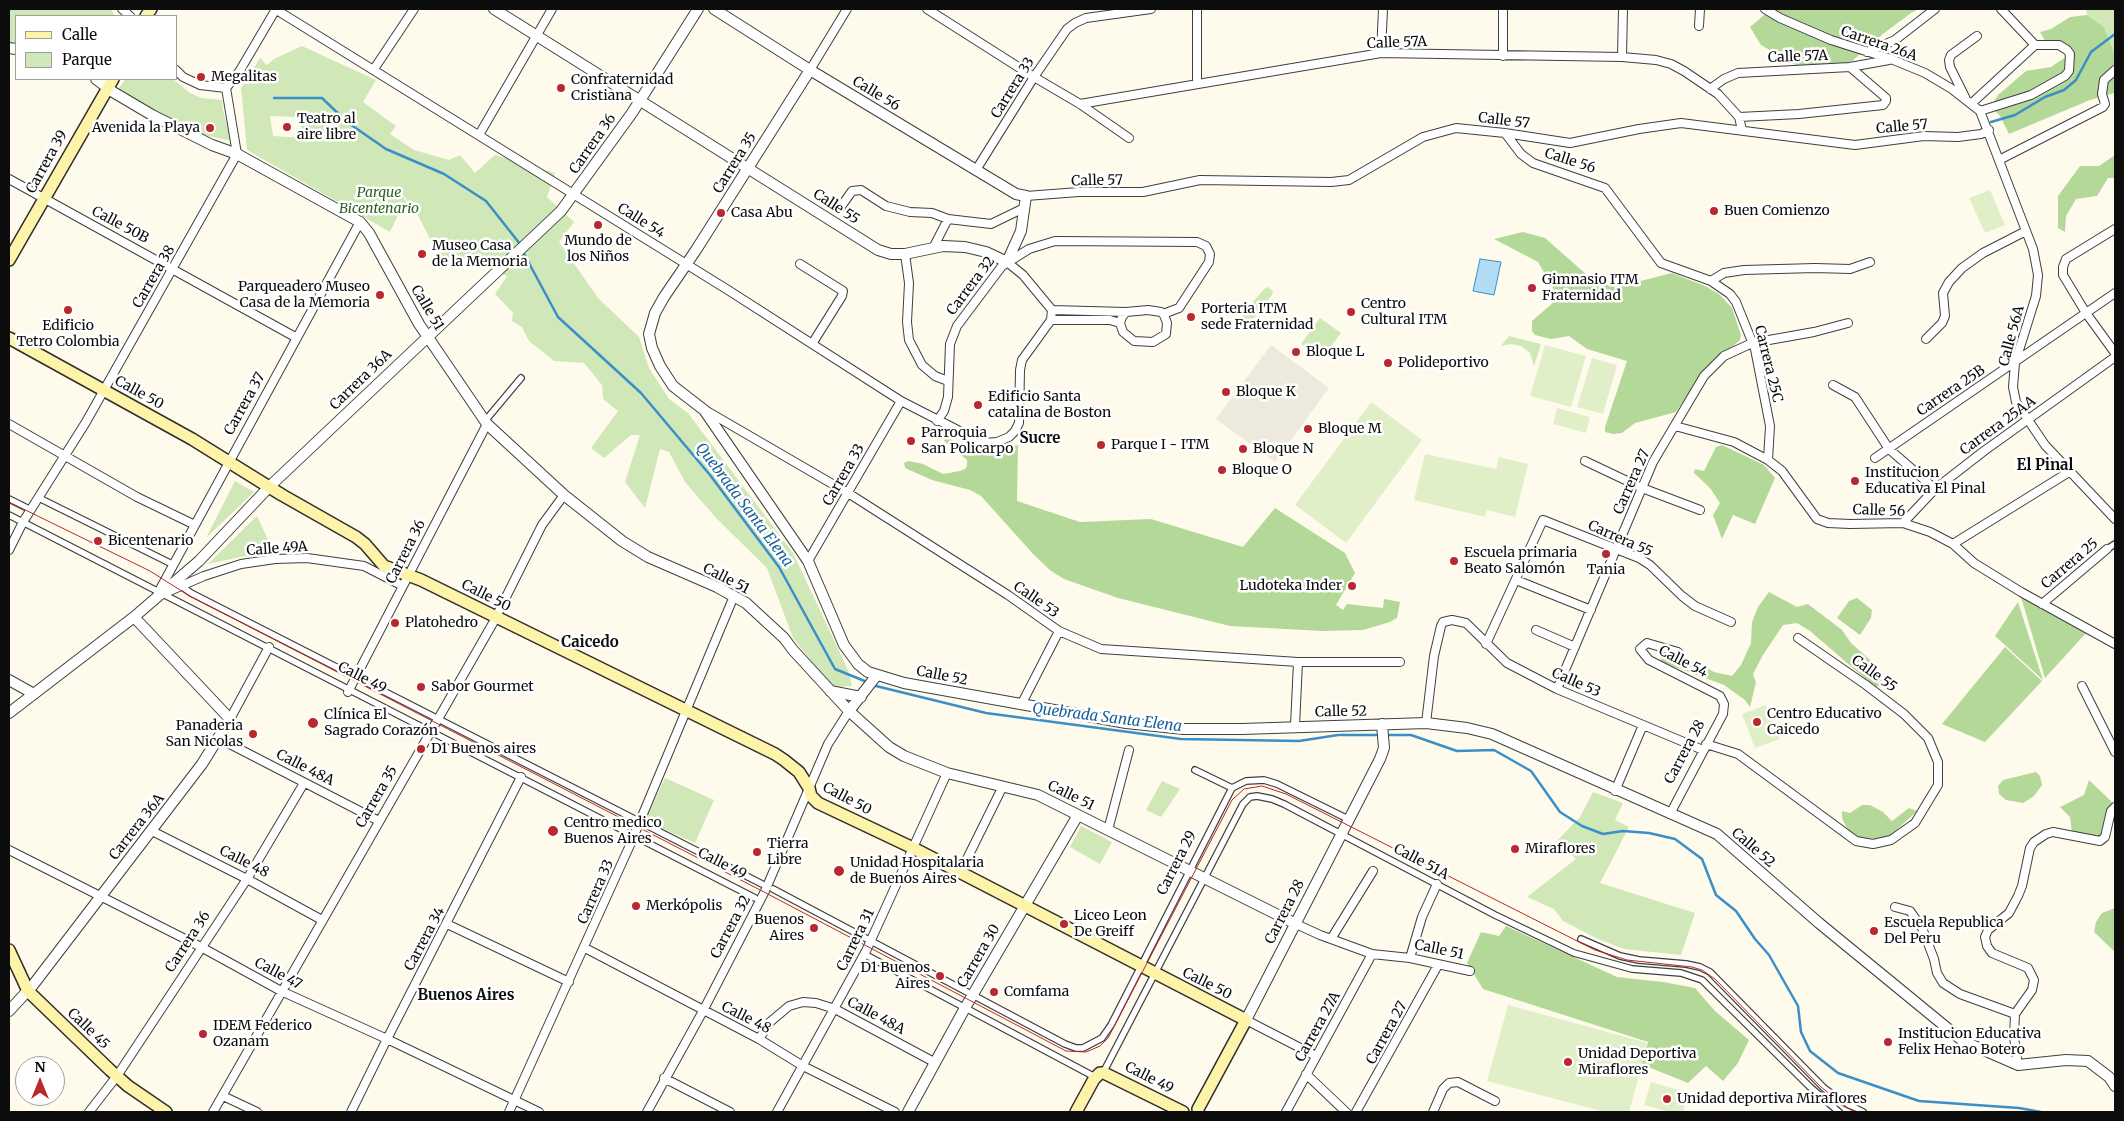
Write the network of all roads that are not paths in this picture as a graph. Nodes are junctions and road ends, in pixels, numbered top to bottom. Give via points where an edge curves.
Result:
1 (276, 9) edge
2 (414, 9) edge
3 (494, 9) edge
4 (552, 9) edge
5 (698, 9) edge
6 (714, 9) edge
7 (847, 9) edge
8 (927, 9) edge
9 (1151, 9) edge
10 (1197, 9) edge
11 (1383, 9) edge
12 (1503, 9) edge
13 (1623, 9) edge
14 (1700, 9) edge
15 (1765, 9) edge
16 (1935, 9) edge
17 (2001, 9) edge
18 (1699, 26) dead end
19 (537, 35) junction
20 (1977, 36) dead end
21 (2035, 45) junction
22 (1867, 52) junction
23 (1382, 53) junction
24 (1503, 56) junction
25 (1622, 57) junction
26 (1891, 59) junction
27 (1850, 67) junction
28 (374, 70) junction
29 (810, 70) junction
30 (2115, 70) edge
31 (178, 72) edge
32 (1034, 77) junction
33 (110, 83) edge
34 (1197, 83) junction
35 (226, 88) junction
36 (1710, 89) junction
37 (640, 100) junction
38 (1969, 101) junction
39 (1080, 104) junction
40 (1980, 111) junction
41 (1739, 116) junction
42 (1742, 130) junction
43 (1989, 130) junction
44 (1505, 133) junction
45 (479, 135) junction
46 (1129, 138) dead end
47 (237, 154) junction
48 (2000, 160) junction
49 (748, 168) junction
50 (976, 170) junction
51 (9, 179) edge
52 (575, 194) junction
53 (1026, 196) junction
54 (44, 198) junction
55 (840, 208) dead end
56 (1024, 208) junction
57 (948, 219) junction
58 (360, 222) junction
59 (2115, 229) edge
60 (2026, 231) junction
61 (933, 248) junction
62 (905, 254) junction
63 (9, 260) edge
64 (1007, 262) junction
65 (1870, 262) dead end
66 (1661, 263) joint
67 (687, 264) junction
68 (800, 264) dead end
69 (173, 268) junction
70 (1711, 281) junction
71 (2115, 293) edge
72 (1052, 310) junction
73 (1126, 312) junction
74 (2086, 313) junction
75 (1163, 314) junction
76 (1051, 320) junction
77 (1120, 323) junction
78 (1848, 324) dead end
79 (649, 334) joint
80 (427, 336) junction
81 (9, 338) edge
82 (297, 338) junction
83 (1926, 339) dead end
84 (1752, 342) junction
85 (812, 344) junction
86 (2115, 353) edge
87 (2115, 357) edge
88 (2015, 363) junction
89 (521, 378) dead end
90 (948, 381) junction
91 (1833, 385) dead end
92 (104, 390) junction
93 (901, 401) junction
94 (704, 410) junction
95 (2028, 419) junction
96 (936, 421) junction
97 (486, 422) junction
98 (9, 424) edge
99 (1675, 426) junction
100 (1889, 449) junction
101 (64, 456) junction
102 (1875, 458) dead end
103 (1768, 460) junction
104 (1585, 461) dead end
105 (230, 462) junction
106 (2069, 472) junction
107 (269, 487) junction
108 (1642, 488) junction
109 (1935, 489) junction
110 (848, 493) junction
111 (564, 495) junction
112 (39, 498) junction
113 (9, 499) edge
114 (31, 510) junction
115 (1700, 510) dead end
116 (9, 515) edge
117 (2115, 519) edge
118 (23, 522) junction
119 (1903, 522) junction
120 (195, 525) junction
121 (1953, 544) junction
122 (2115, 544) edge
123 (1616, 548) junction
124 (9, 550) edge
125 (2107, 550) joint
126 (378, 559) junction
127 (808, 561) junction
128 (174, 565) junction
129 (364, 566) junction
130 (409, 576) junction
131 (1516, 580) junction
132 (181, 586) junction
133 (403, 586) junction
134 (162, 593) junction
135 (734, 596) junction
136 (2042, 604) junction
137 (1590, 610) junction
138 (134, 617) junction
139 (496, 618) junction
140 (1731, 622) dead end
141 (1536, 630) dead end
142 (1059, 631) junction
143 (1798, 638) dead end
144 (1486, 644) junction
145 (2115, 644) edge
146 (269, 647) junction
147 (1575, 647) junction
148 (1678, 652) dead end
149 (1298, 662) junction
150 (1400, 662) dead end
151 (357, 677) junction
152 (875, 678) junction
153 (9, 680) edge
154 (2082, 686) dead end
155 (1557, 689) junction
156 (349, 691) junction
157 (830, 691) junction
158 (34, 694) junction
159 (861, 696) junction
160 (1724, 704) joint
161 (1021, 705) junction
162 (685, 711) junction
163 (849, 711) junction
164 (9, 713) edge
165 (230, 719) junction
166 (439, 719) junction
167 (1426, 723) junction
168 (1643, 725) junction
169 (1295, 726) junction
170 (1383, 727) junction
171 (432, 731) junction
172 (218, 738) junction
173 (1704, 747) junction
174 (1129, 750) dead end
175 (2115, 752) edge
176 (1195, 770) dead end
177 (947, 773) junction
178 (521, 777) junction
179 (304, 783) junction
180 (1003, 786) junction
181 (809, 788) junction
182 (1232, 788) junction
183 (1615, 791) junction
184 (2115, 807) edge
185 (1670, 814) junction
186 (1078, 815) junction
187 (1348, 819) junction
188 (379, 821) junction
189 (640, 823) junction
190 (1108, 830) junction
191 (152, 831) junction
192 (1341, 834) junction
193 (634, 836) junction
194 (1891, 840) joint
195 (913, 848) junction
196 (9, 850) edge
197 (1190, 871) junction
198 (1373, 871) dead end
199 (960, 873) junction
200 (1204, 878) junction
201 (247, 879) junction
202 (762, 884) dead end
203 (1437, 884) junction
204 (773, 889) dead end
205 (101, 897) junction
206 (755, 898) dead end
207 (1024, 907) junction
208 (1896, 907) dead end
209 (322, 920) junction
210 (447, 924) junction
211 (1296, 924) junction
212 (871, 939) junction
213 (1331, 939) junction
214 (1581, 939) dead end
215 (201, 947) junction
216 (585, 948) junction
217 (9, 950) edge
218 (864, 954) junction
219 (1372, 954) junction
220 (1410, 958) junction
221 (1438, 965) junction
222 (1141, 967) junction
223 (1470, 971) dead end
224 (1154, 974) junction
225 (568, 982) junction
226 (28, 991) junction
227 (281, 991) junction
228 (973, 995) junction
229 (965, 1008) junction
230 (835, 1009) junction
231 (9, 1011) edge
232 (702, 1011) junction
233 (2015, 1014) junction
234 (1246, 1020) junction
235 (386, 1039) junction
236 (759, 1039) junction
237 (1316, 1056) junction
238 (934, 1062) junction
239 (2018, 1065) junction
240 (803, 1066) junction
241 (1306, 1074) junction
242 (1099, 1075) junction
243 (116, 1076) junction
244 (664, 1078) junction
245 (2113, 1079) edge
246 (223, 1096) junction
247 (515, 1101) junction
248 (1495, 1101) dead end
249 (1197, 1111) edge
250 (89, 1112) edge
251 (166, 1112) edge
252 (213, 1112) edge
253 (257, 1112) edge
254 (351, 1112) edge
255 (510, 1112) edge
256 (539, 1112) edge
257 (646, 1112) edge
258 (730, 1112) edge
259 (777, 1112) edge
260 (895, 1112) edge
261 (908, 1112) edge
262 (1076, 1112) edge
263 (1182, 1112) edge
264 (1286, 1112) edge
265 (1346, 1112) edge
266 (1356, 1112) edge
267 (1433, 1112) edge
268 (1839, 1112) edge
269 (1863, 1112) edge

1 - 28 street, Calle 54
1 - 35 street
2 - 28 street
3 - 19 street, Calle 55
4 - 19 street
5 - 37 street, Carrera 36
6 - 29 street, Calle 56
7 - 29 street, Carrera 35
8 - 32 street
9 - 32 street, Carrera 33 via 1086,18 1075,23 1067,29
10 - 34 street
11 - 23 street
12 - 24 street
13 - 25 street
14 - 18 street
15 - 22 street, Carrera 26A via 1831,40
16 - 22 street via 1895,40
17 - 21 street
19 - 37 street, Calle 55
19 - 45 street
20 - 38 street via 1949,60
21 - 38 street
21 - 40 street via 2059,45 2070,54 2069,71 2065,76 2031,95
22 - 26 street, Carrera 26A
23 - 24 street, Calle 57A
23 - 34 street, Calle 57A
24 - 25 street, Calle 57A
25 - 36 street, Calle 57A via 1671,64
26 - 27 street, Calle 57A
26 - 38 street, Carrera 26A via 1925,73
27 - 36 street, Calle 57A via 1748,71 1730,76
27 - 41 street, Calle 57 via 1882,95 1886,101 1884,105 1799,114
28 - 45 street, Calle 54
29 - 49 street, Carrera 35
29 - 50 street, Calle 56
30 - 48 street via 2104,80 2103,107
31 - 35 street via 200,86
32 - 39 street
32 - 50 street, Carrera 33
33 - 47 street, Calle 51 via 152,115
33 - 54 main road, Carrera 39
34 - 39 street, Calle 57A
35 - 47 street
36 - 41 street, Calle 57A
37 - 49 street, Calle 55
37 - 52 street, Carrera 36
38 - 40 street, Carrera 26A
39 - 46 street
40 - 43 street, Carrera 26A
41 - 42 street
42 - 43 street, Calle 57 via 1855,144 1924,136 1958,137
42 - 44 street, Calle 57 via 1681,123 1570,143
43 - 48 street, Calle 56A
44 - 53 street, Calle 57 via 1456,128 1423,136 1349,180 1200,180 1144,192
44 - 66 street, Calle 56 via 1521,154 1533,163 1605,188
45 - 52 street, Calle 54
47 - 58 street, Calle 51
47 - 69 street, Carrera 38
48 - 60 street, Calle 56A
49 - 62 street, Calle 55 via 878,250
49 - 67 street, Carrera 35
50 - 53 street, Calle 56 via 1016,194
51 - 54 street, Calle 50B
52 - 67 street, Calle 54
52 - 80 street, Carrera 36A
53 - 56 street, Carrera 32
54 - 63 main road, Carrera 39
54 - 69 street, Calle 50B
55 - 57 street via 852,191 861,190 886,206 932,213
56 - 57 street via 991,224
56 - 64 street, Carrera 32 via 1021,231
57 - 61 street
58 - 80 street, Calle 51
58 - 82 street, Carrera 37
59 - 74 street via 2066,259 2063,267 2063,275
60 - 83 street via 1983,253 1949,282 1943,293 1942,323
60 - 88 street, Calle 56A via 2038,275 2036,296
61 - 62 street, Calle 55
61 - 64 street, Calle 55 via 965,247
62 - 90 street via 909,283 909,340 922,365 935,376
64 - 72 street
64 - 75 street via 1029,249 1055,241 1197,242 1206,246 1209,262 1179,308
64 - 90 street, Carrera 32 via 957,326 950,344
65 - 70 street via 1850,269 1744,270 1724,273
66 - 70 street, Carrera 25C
67 - 79 street, Carrera 35 via 655,313
67 - 85 street, Calle 54
68 - 85 street via 843,291
69 - 82 street, Calle 50B
69 - 92 street, Carrera 38
70 - 84 street, Carrera 25C via 1736,302
71 - 74 street, Carrera 25B
72 - 73 street
72 - 76 street
73 - 75 street via 1148,310
73 - 77 street
74 - 86 street
74 - 88 street, Carrera 25B
75 - 77 street via 1166,334 1153,342 1134,341
76 - 77 street via 1110,320
76 - 96 street, Calle 54 via 1022,360 1019,423 1015,432 997,442 983,443
78 - 84 street, Carrera 27
79 - 94 street, Calle 52 via 660,366 673,386
80 - 97 street, Calle 51
80 - 107 street, Carrera 36A
81 - 92 main road, Calle 50
82 - 105 street, Carrera 37
84 - 99 street, Carrera 27 via 1724,356 1704,376
84 - 103 street, Carrera 25C via 1770,426
85 - 93 street, Calle 54
87 - 95 street, Carrera 25AA
88 - 95 street, Calle 56A via 2013,387 2016,402
88 - 100 street, Carrera 25B
89 - 97 street
90 - 96 street, Carrera 32 via 948,398
91 - 100 street via 1855,397
92 - 101 street, Carrera 38
92 - 105 main road, Calle 50
93 - 96 street, Calle 54
93 - 110 street, Carrera 33
94 - 110 street, Calle 53
94 - 127 street, Calle 52
95 - 106 street, Calle 56A
95 - 109 street, Carrera 25AA
97 - 111 street, Calle 51
97 - 130 street, Carrera 36
98 - 101 street
99 - 103 street, Calle 56 via 1734,442
99 - 108 street, Carrera 27 via 1653,462
100 - 102 street, Carrera 25B
100 - 109 street
101 - 112 street, Carrera 38
101 - 120 street
103 - 119 street, Calle 56 via 1782,471 1817,519 1850,524
104 - 108 street
105 - 107 main road, Calle 50
105 - 120 street, Carrera 37
106 - 117 street, Calle 56A
106 - 121 street
107 - 126 main road, Calle 50 via 365,544
107 - 134 street, Carrera 36A via 199,561
108 - 115 street
108 - 123 street, Carrera 27
109 - 119 street, Carrera 25AA
110 - 127 street, Carrera 33
110 - 142 street, Calle 53
111 - 135 street, Calle 51 via 622,541 648,557
111 - 139 street, Carrera 35 via 525,555
112 - 114 street, Carrera 38
112 - 128 street
113 - 114 street
114 - 118 street, Carrera 38
116 - 118 street, Calle 49
118 - 124 street, Carrera 38
118 - 134 street, Calle 49
119 - 121 street, Calle 56
120 - 128 street, Carrera 37
121 - 136 street, Calle 56 via 1974,563
122 - 125 street, Carrera 25
123 - 131 street, Carrera 55 via 1543,520
123 - 137 street, Carrera 27
123 - 140 street, Carrera 55 via 1650,564 1695,606
125 - 136 street, Carrera 25
126 - 129 street
126 - 130 main road, Calle 50 via 389,569
127 - 152 street, Calle 52 via 849,655
128 - 134 street, Carrera 37
129 - 132 street, Calle 49A via 307,558 274,559 225,568
129 - 133 street, Calle 49A
130 - 133 street, Carrera 36
130 - 139 main road, Calle 50
131 - 137 street
131 - 144 street
132 - 134 street, Calle 49A
132 - 151 street, Calle 49
133 - 151 street, Carrera 36
134 - 138 street, Carrera 37
134 - 146 street, Calle 49
135 - 157 street, Calle 51 via 784,638
135 - 162 street, Carrera 33
136 - 145 street, Calle 56
137 - 147 street, Carrera 27
138 - 158 street, Carrera 37
138 - 165 street
139 - 162 main road, Calle 50
139 - 166 street, Carrera 35
141 - 147 street
142 - 149 street, Calle 53 via 1101,649
142 - 161 street
143 - 194 street, Calle 55 via 1904,714 1928,738 1938,762 1938,785 1915,823
144 - 155 street, Calle 53 via 1507,663
144 - 167 street, Calle 53 via 1466,623 1443,622 1434,656
146 - 156 street, Calle 49
146 - 165 street, Carrera 36A
147 - 155 street, Carrera 27
148 - 160 street, Calle 54 via 1647,643 1640,649 1649,660 1720,696
149 - 150 street, Calle 53
149 - 169 street
151 - 156 street, Carrera 36
151 - 166 street, Calle 49
152 - 159 street, Carrera 32
152 - 161 street, Calle 52
153 - 158 street
154 - 175 street
155 - 168 street, Calle 53
156 - 171 street, Calle 49
157 - 159 street
157 - 163 street, Calle 51
158 - 164 street, Carrera 37
159 - 163 street, Carrera 32
160 - 173 street, Carrera 28 via 1723,714
161 - 169 street, Calle 52 via 1126,723 1184,729
162 - 181 main road, Calle 50 via 784,760
162 - 189 street, Carrera 33
163 - 177 street, Calle 51 via 889,747
163 - 181 street, Carrera 32 via 828,744
165 - 172 street, Carrera 36A
166 - 171 street, Carrera 35
166 - 189 street, Calle 49
167 - 170 street, Calle 52
167 - 183 street, Calle 52 via 1492,734
168 - 173 street, Calle 53
168 - 183 street
169 - 170 street, Calle 52
170 - 187 street, Carrera 28 via 1380,759
171 - 178 street, Calle 49
171 - 188 street, Carrera 35
172 - 179 street, Calle 48A
172 - 191 street, Carrera 36A
173 - 185 street, Carrera 28
173 - 194 street, Calle 53 via 1738,754 1856,840 1873,844
174 - 190 street
176 - 182 street
177 - 180 street, Calle 51
177 - 195 street, Carrera 31
178 - 193 street, Calle 49
178 - 210 street, Carrera 34
179 - 188 street, Calle 48A
179 - 201 street, Carrera 36
180 - 186 street, Calle 51 via 1038,795
180 - 199 street
181 - 195 main road, Calle 50 via 810,796 818,803
181 - 232 street, Carrera 32 via 765,891
182 - 187 street via 1254,779 1278,784
182 - 197 street, Carrera 29
183 - 185 street, Calle 52
184 - 233 street via 2106,837 2100,841 2053,832 2034,842 2018,896 2009,913 1988,930 1985,937 1992,954 2028,968 2034,980 2032,990
185 - 239 street, Calle 52 via 1717,834 1963,1041
186 - 190 street, Calle 51
186 - 207 street, Carrera 30
187 - 192 street, Carrera 28
188 - 209 street, Carrera 35
189 - 193 street, Carrera 33
189 - 202 street, Calle 49
190 - 197 street, Calle 51
191 - 201 street, Calle 48
191 - 205 street, Carrera 36A
192 - 200 street, Calle 51A via 1272,798 1250,797 1242,804
192 - 203 street, Calle 51A
192 - 211 street, Carrera 28
193 - 206 street, Calle 49
193 - 216 street, Carrera 33
195 - 199 main road, Calle 50
195 - 212 street, Carrera 31
196 - 205 street, Calle 47
197 - 200 street, Calle 51
197 - 222 street, Carrera 29
198 - 213 street
199 - 207 main road, Calle 50
200 - 211 street, Calle 51
200 - 224 street
201 - 209 street, Calle 48
201 - 215 street, Carrera 36
203 - 220 street via 1422,917
203 - 268 street, Calle 51A via 1574,953 1632,969 1682,973 1702,980
204 - 212 street
205 - 215 street, Calle 47
205 - 226 street, Carrera 36A
207 - 222 main road, Calle 50
207 - 228 street, Carrera 30
208 - 233 street via 1910,911 1922,928 1943,983 1960,994
209 - 227 street, Carrera 35
210 - 225 street
210 - 235 street, Carrera 34
211 - 213 street, Calle 51
211 - 234 street, Carrera 28
212 - 218 street, Carrera 31
212 - 228 street
213 - 219 street, Calle 51
214 - 269 street via 1620,956 1686,964 1710,972 1824,1088
215 - 227 street, Calle 47
215 - 243 street, Carrera 36
216 - 225 street, Carrera 33
216 - 232 street, Calle 48
217 - 226 main road, Calle 45
218 - 229 street, Calle 49
218 - 230 street, Carrera 31
219 - 220 street, Calle 51
219 - 237 street, Carrera 27A
220 - 221 street, Calle 51
221 - 223 street, Calle 51
221 - 266 street, Carrera 27
222 - 224 main road, Calle 50
222 - 228 street, Carrera 29 via 1105,1035 1089,1046 1070,1046
224 - 234 main road, Calle 50
224 - 242 street
225 - 247 street, Carrera 33
226 - 231 street, Carrera 36A
226 - 243 main road, Calle 45
227 - 235 street, Calle 47
227 - 246 street, Carrera 35
228 - 229 street, Carrera 30
229 - 238 street, Carrera 30
229 - 242 street, Calle 49
230 - 236 street, Calle 48A via 803,1002 789,1006 770,1022
230 - 238 street, Calle 48A
230 - 240 street, Carrera 31
232 - 236 street, Calle 48
232 - 244 street, Carrera 32
233 - 239 street
234 - 237 street, Calle 50
234 - 249 main road, Carrera 28
235 - 247 street, Calle 47
235 - 254 street, Carrera 34
236 - 240 street, Calle 48
237 - 241 street, Carrera 27A
238 - 261 street, Carrera 30
239 - 245 street, Calle 52 via 2088,1061
240 - 259 street, Carrera 31
240 - 260 street, Calle 48
241 - 264 street, Carrera 27A
241 - 265 street
242 - 262 main road
242 - 263 main road, Calle 49 via 1108,1074
243 - 250 street, Carrera 36
243 - 251 main road, Calle 45
244 - 257 street, Carrera 32
244 - 258 street
246 - 252 street, Carrera 35
246 - 253 street
247 - 255 street, Carrera 33
247 - 256 street, Calle 47
248 - 267 street via 1458,1082 1449,1083

